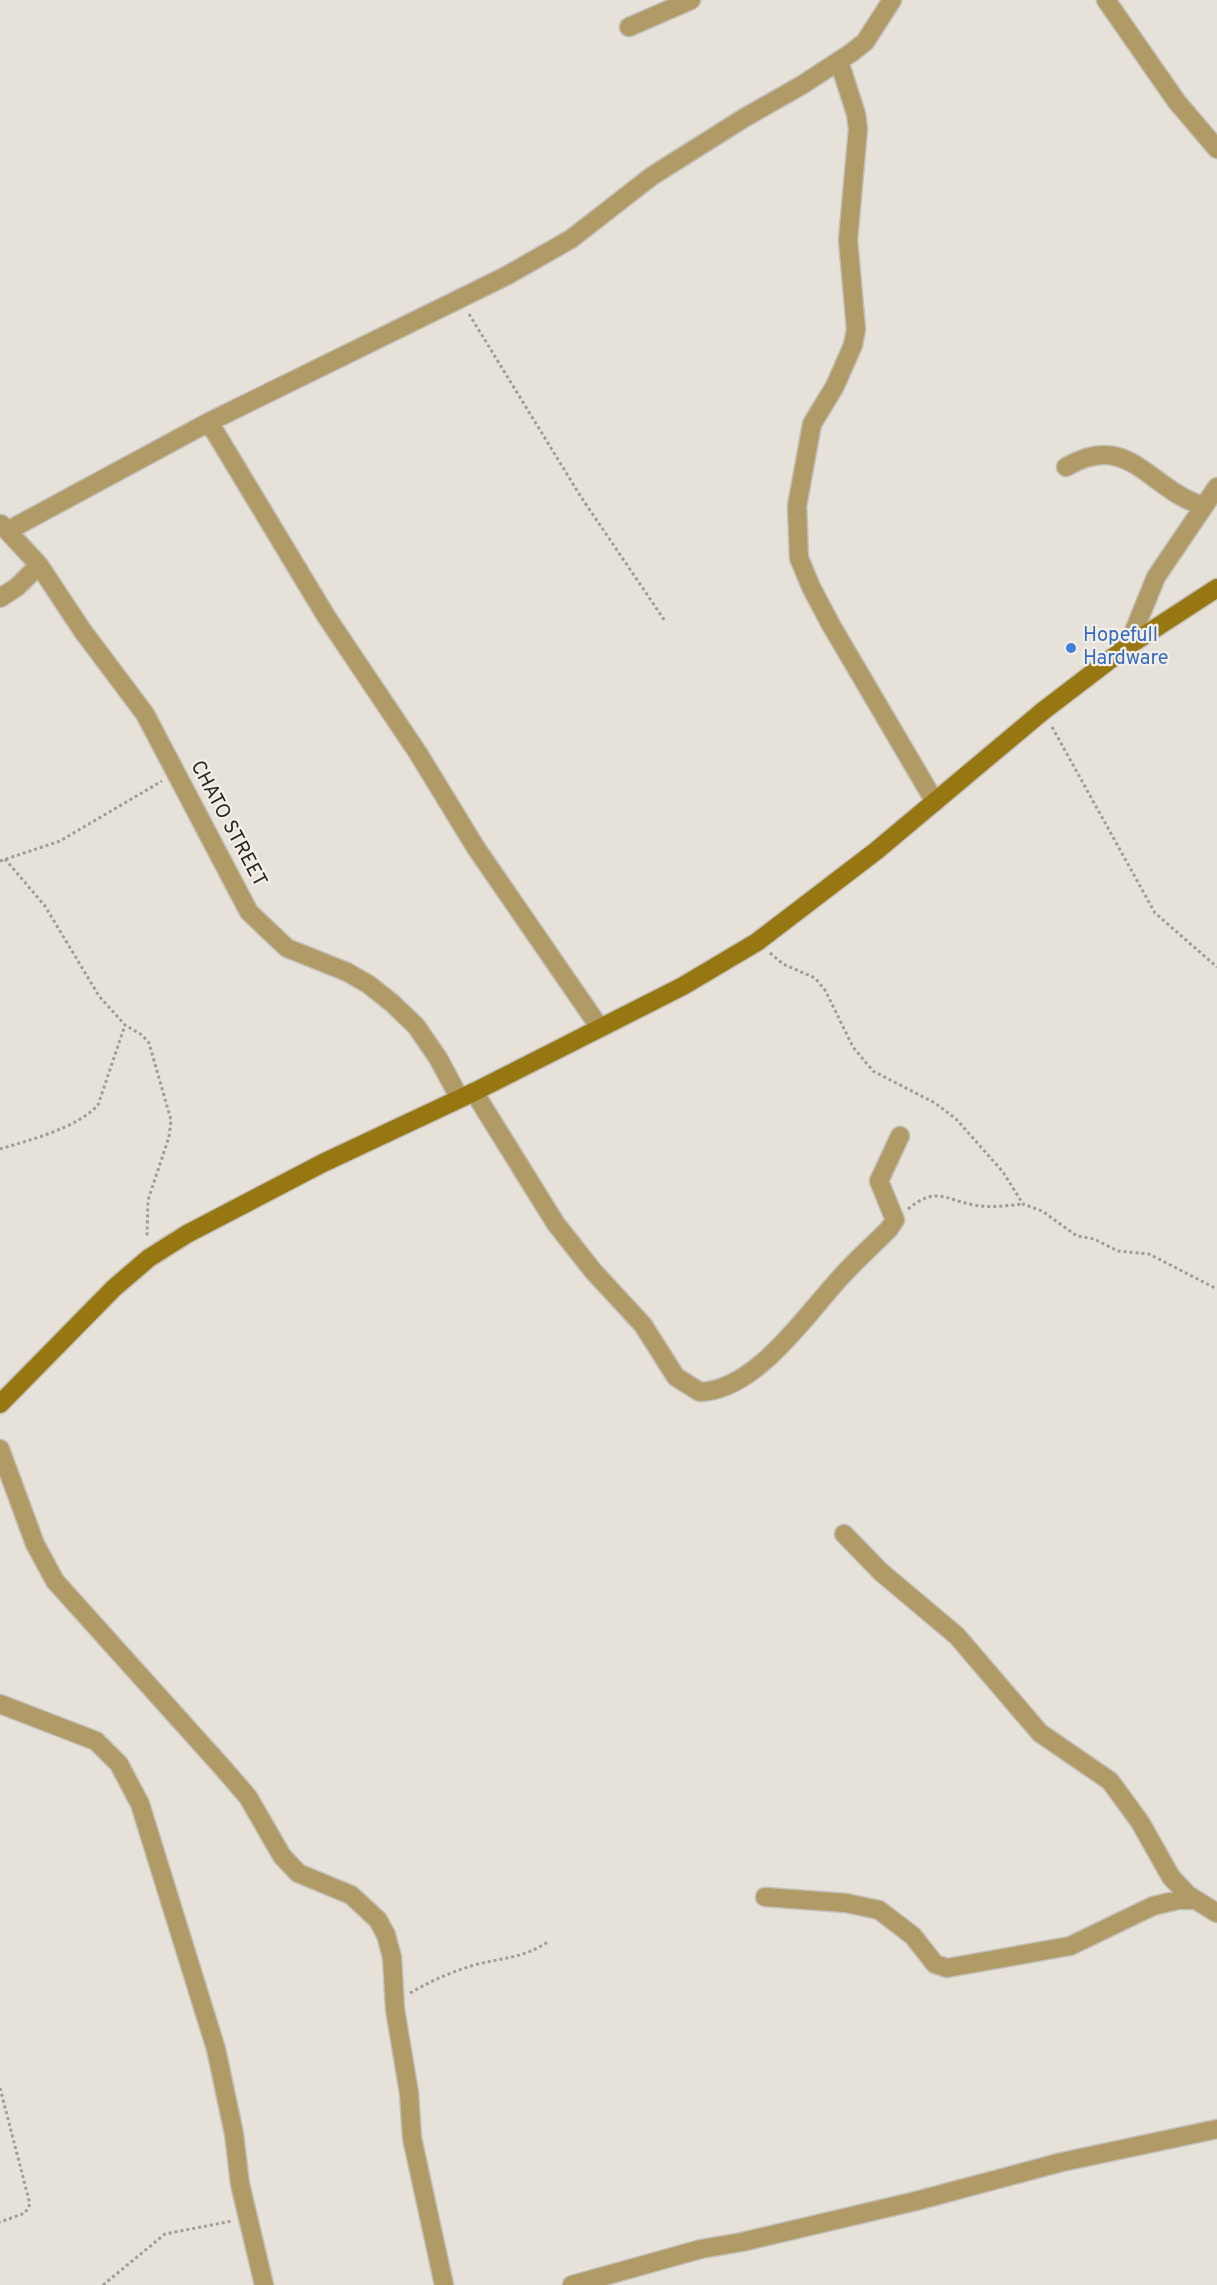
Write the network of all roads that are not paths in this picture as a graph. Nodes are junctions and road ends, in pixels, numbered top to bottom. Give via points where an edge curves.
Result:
1 (692, 0) edge
2 (892, 0) edge
3 (1106, 0) edge
4 (629, 27) dead end
5 (839, 61) junction
6 (1217, 149) edge
7 (209, 422) junction
8 (1066, 467) dead end
9 (1217, 487) edge
10 (1203, 506) junction
11 (4, 526) edge
12 (39, 565) junction
13 (1217, 588) edge
14 (0, 598) edge
15 (1128, 646) junction
16 (935, 802) junction
17 (600, 1028) junction
18 (466, 1095) junction
19 (900, 1136) dead end
20 (0, 1404) edge
21 (0, 1449) edge
22 (844, 1534) dead end
23 (0, 1704) edge
24 (765, 1898) dead end
25 (1195, 1900) junction
26 (1217, 1913) edge
27 (1217, 2129) edge
28 (264, 2285) edge
29 (444, 2285) edge
30 (572, 2285) edge

1 - 4 street
2 - 5 street via 864,42
3 - 6 street via 1177,102
5 - 7 street via 652,176 572,239 516,271
5 - 16 street via 858,129 848,240 856,328 835,386 812,423 797,506 799,558 831,625
7 - 11 street
7 - 17 street via 326,616 502,887
8 - 10 street via 1092,454 1108,453 1126,459 1186,501
9 - 10 street
10 - 15 street via 1156,577
11 - 12 street, CHATO STREET
12 - 14 street
12 - 18 street, CHATO STREET via 145,714 249,912 287,948 346,972 392,1003 416,1026
13 - 15 street
15 - 16 street
16 - 17 street via 757,942 683,986
17 - 18 street
18 - 19 street, CHATO STREET via 556,1224 644,1325 676,1377 700,1392 715,1390 745,1376 773,1353 895,1220 879,1181
18 - 20 street via 312,1168 149,1258
21 - 29 street via 35,1544 55,1581 248,1797 282,1856 298,1873 351,1895 378,1920 386,1935 392,1957 412,2138
22 - 25 street via 881,1572 957,1636 1040,1733 1110,1781 1140,1821 1171,1877
23 - 28 street via 96,1741 129,1779 216,2049 240,2184
24 - 25 street via 846,1903 879,1910 913,1936 935,1964 947,1968 1070,1946 1153,1906
25 - 26 street
27 - 30 street via 700,2249

